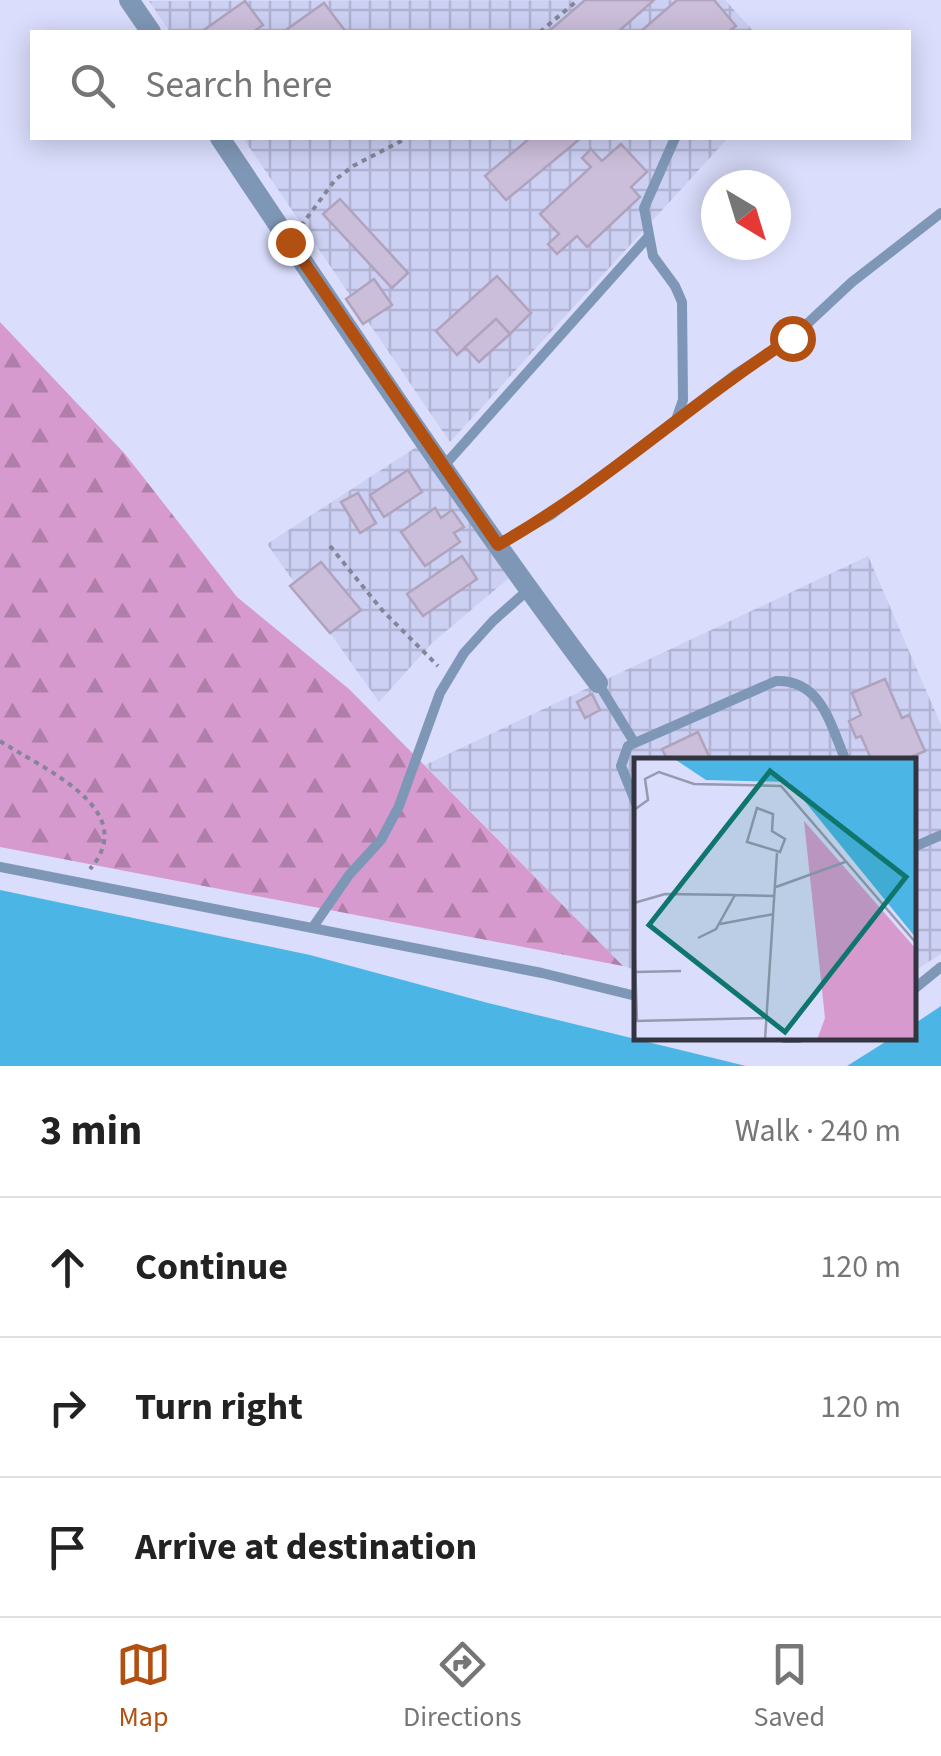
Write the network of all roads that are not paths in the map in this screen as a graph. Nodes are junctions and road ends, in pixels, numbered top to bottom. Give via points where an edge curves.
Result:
1 (129, 0) edge
2 (149, 30) edge
3 (221, 140) edge
4 (675, 140) edge
5 (941, 213) edge
6 (648, 237) junction
7 (676, 420) junction
8 (443, 468) junction
9 (498, 545) junction
10 (528, 590) junction
11 (598, 683) joint
12 (634, 742) junction
13 (845, 758) edge
14 (634, 798) edge
15 (941, 835) edge
16 (916, 846) edge
17 (0, 867) edge
18 (313, 928) junction
19 (941, 967) edge
20 (916, 987) edge
21 (634, 996) edge

1 - 2 street
3 - 8 street
4 - 6 lane via 644,208
5 - 7 lane via 792,338
6 - 7 lane via 652,256 682,302 683,400
6 - 8 lane
7 - 9 lane via 551,515
8 - 9 street
9 - 10 street
10 - 11 street
10 - 18 lane via 450,674 381,840
11 - 12 lane
12 - 13 lane via 789,681 819,699
12 - 14 lane via 620,766
15 - 16 lane
17 - 18 lane
18 - 21 lane
19 - 20 lane

